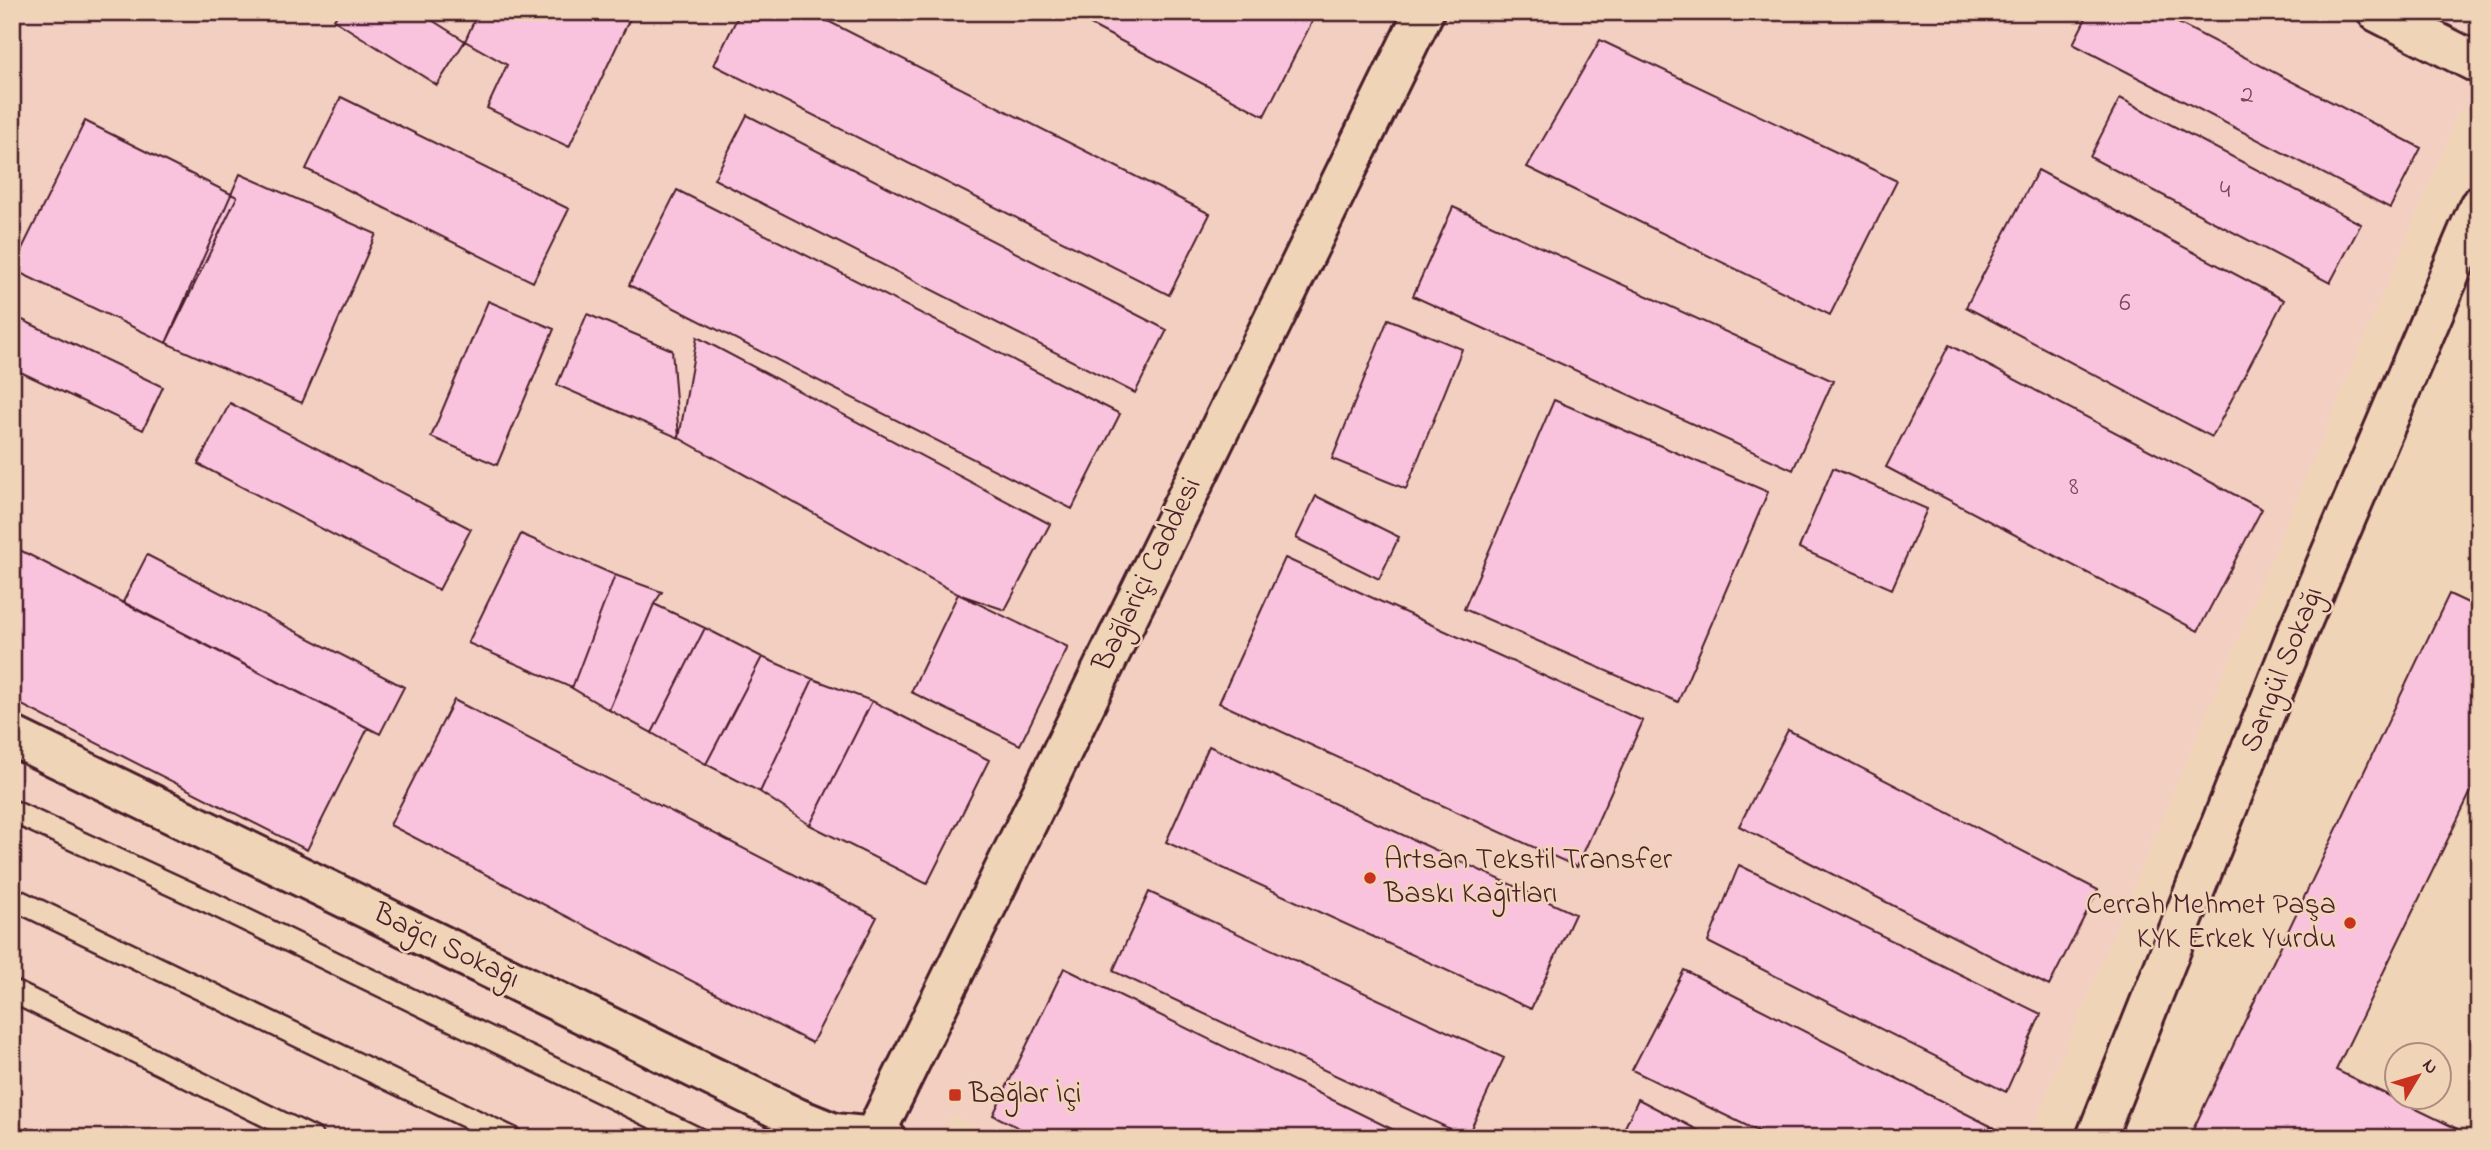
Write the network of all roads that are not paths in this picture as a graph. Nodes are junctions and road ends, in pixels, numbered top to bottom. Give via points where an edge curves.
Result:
1 (1424, 12) edge
2 (2377, 12) edge
3 (2479, 64) edge
4 (2479, 206) edge
5 (12, 736) edge
6 (12, 811) edge
7 (12, 898) edge
8 (12, 991) edge
9 (877, 1137) edge
10 (312, 1138) edge
11 (511, 1138) edge
12 (696, 1138) edge
13 (2096, 1138) edge

1 - 9 street, Bağlariçi Caddesi
2 - 3 street
4 - 13 street, Sarıgül Sokağı via 2297,633
5 - 9 street, Bağcı Sokağı via 797,1118 834,1133
6 - 12 lane
7 - 11 lane
8 - 10 lane

